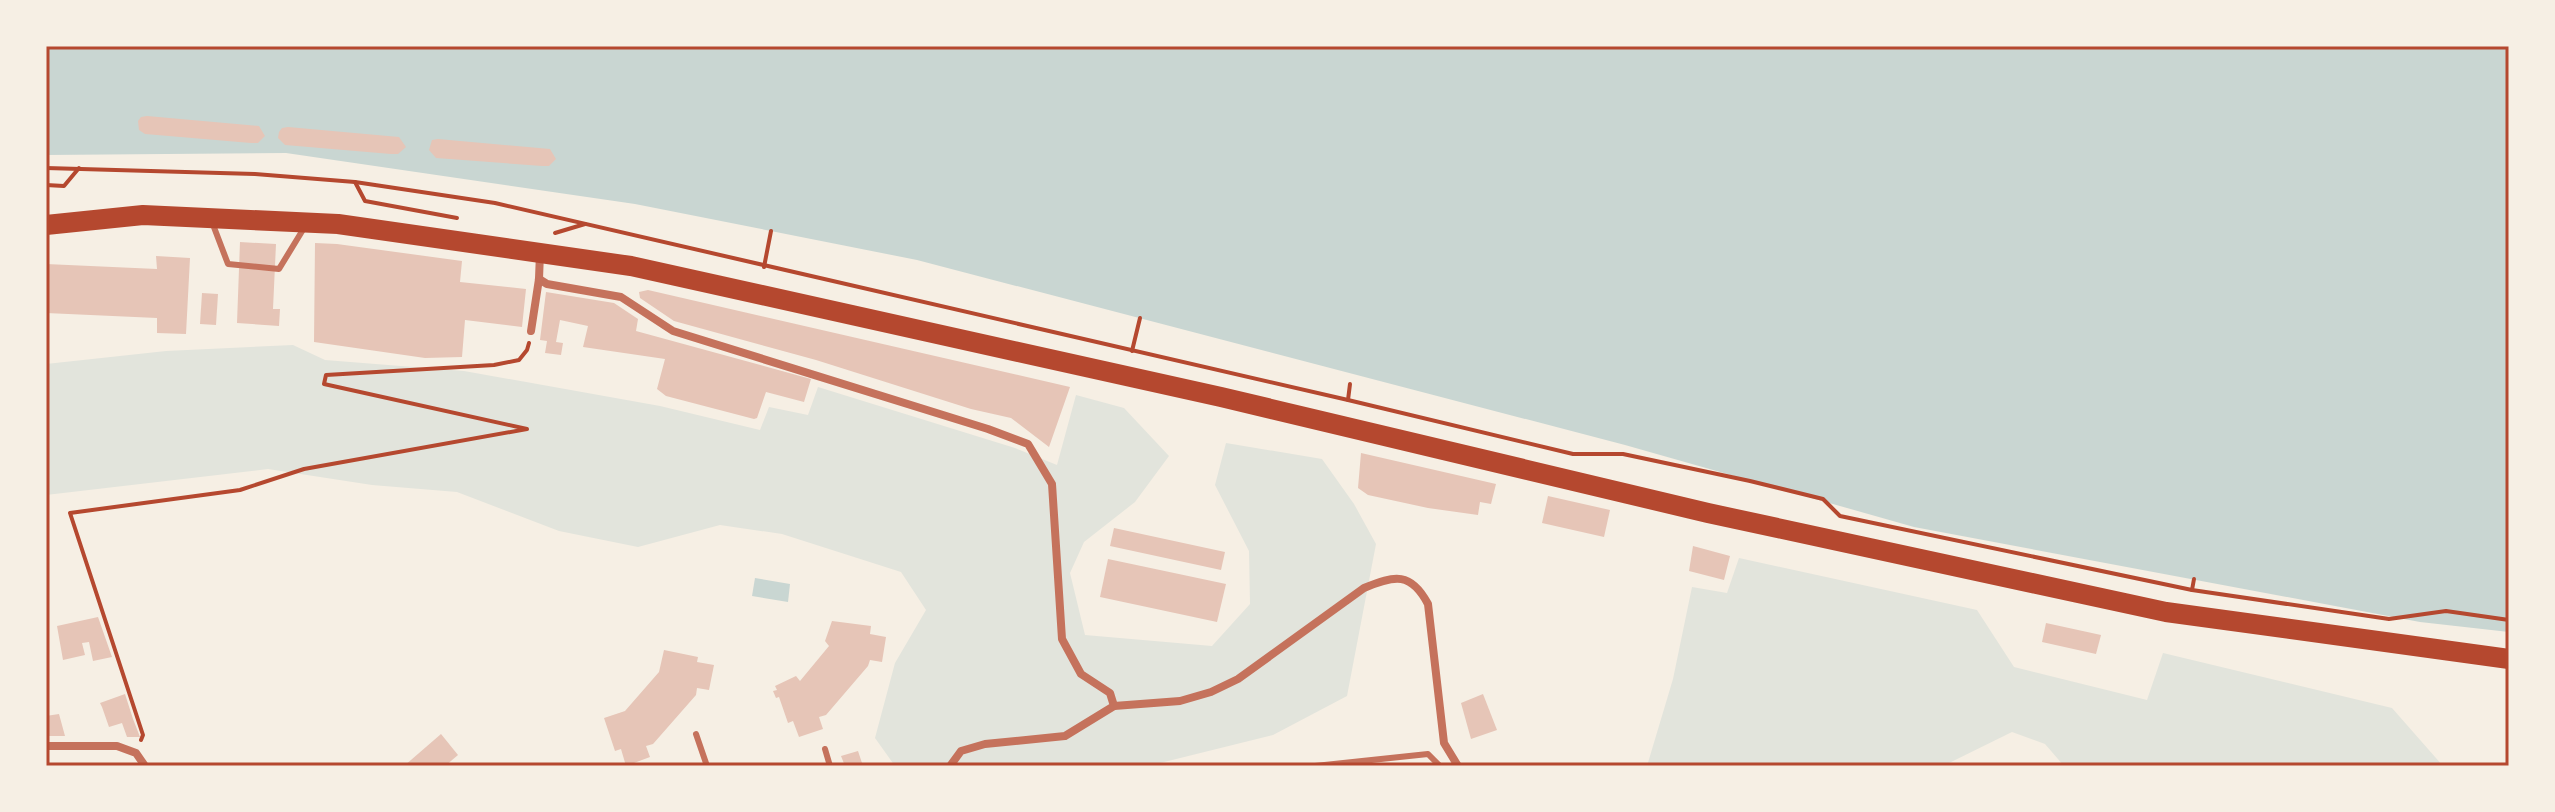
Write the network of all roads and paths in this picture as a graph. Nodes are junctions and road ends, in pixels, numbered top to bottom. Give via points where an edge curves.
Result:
1 (46, 168) edge
2 (79, 168) junction
3 (355, 182) junction
4 (46, 185) edge
5 (210, 218) junction
6 (466, 220) dead end
7 (307, 223) junction
8 (585, 224) junction
9 (46, 225) edge
10 (771, 231) dead end
11 (557, 234) dead end
12 (540, 253) junction
13 (764, 267) junction
14 (539, 279) junction
15 (1140, 318) dead end
16 (531, 331) dead end
17 (1132, 351) junction
18 (519, 360) dead end
19 (1350, 384) dead end
20 (1348, 400) junction
21 (2194, 579) dead end
22 (2192, 590) junction
23 (2509, 620) edge
24 (2509, 659) edge
25 (1114, 706) junction
26 (696, 734) dead end
27 (143, 735) dead end
28 (46, 746) edge
29 (825, 749) dead end
30 (145, 766) edge
31 (707, 766) edge
32 (830, 766) edge
33 (950, 766) edge
34 (1315, 766) edge
35 (1440, 766) edge
36 (1458, 766) edge

1 - 2 path
2 - 3 path
2 - 4 path via 64,186
3 - 6 path via 365,201
3 - 8 path via 495,203
5 - 7 main road
5 - 7 lane via 228,264 279,269
5 - 9 main road via 143,215
7 - 12 main road
8 - 11 path
8 - 13 path
10 - 13 path
12 - 14 street
12 - 24 main road via 631,266 1221,397 1708,513 2166,612
13 - 17 path
14 - 16 street
14 - 25 street via 621,297 673,331 1028,444 1052,484 1062,639 1081,674 1110,693
15 - 17 path
17 - 20 path
18 - 27 path via 326,375 324,384 527,429 304,469 240,490 70,513
19 - 20 path
20 - 22 path via 1573,454 1623,454 1750,481 1823,499 1840,516
21 - 22 path
22 - 23 path via 2389,619 2446,611
25 - 33 street via 1065,736 985,744 961,751
25 - 36 street via 1180,701 1211,692 1238,679 1364,588 1385,579 1404,579 1419,587 1428,604 1444,743
26 - 31 lane
28 - 30 street via 117,746 136,753
29 - 32 lane
34 - 35 lane via 1428,754

